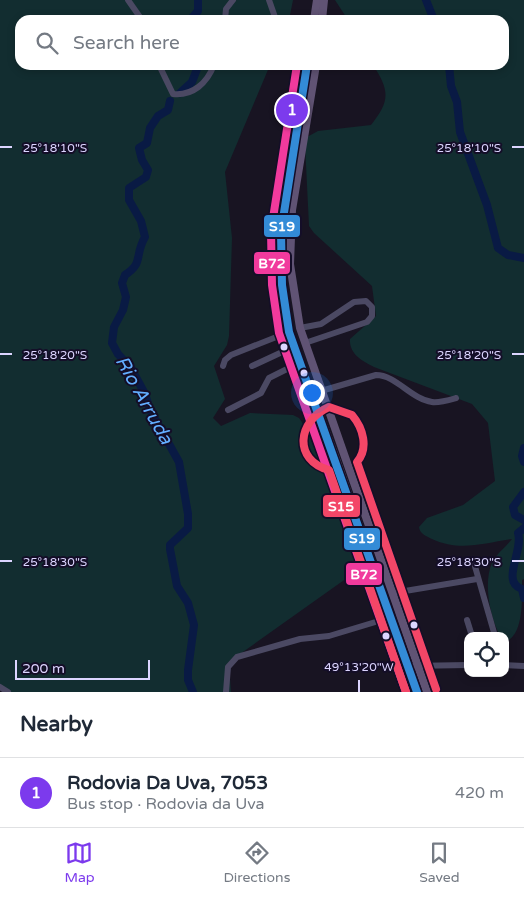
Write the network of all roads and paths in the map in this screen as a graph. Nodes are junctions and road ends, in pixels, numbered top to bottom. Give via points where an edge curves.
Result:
1 (128, 0) edge
2 (233, 0) edge
3 (269, 0) edge
4 (317, 0) edge
5 (324, 0) edge
6 (138, 15) edge
7 (226, 15) edge
8 (274, 15) edge
9 (315, 15) edge
10 (322, 15) edge
11 (161, 70) edge
12 (211, 70) edge
13 (305, 70) edge
14 (315, 70) edge
15 (300, 328) junction
16 (289, 332) junction
17 (305, 343) junction
18 (293, 347) junction
19 (299, 363) junction
20 (223, 366) dead end
21 (252, 366) dead end
22 (322, 391) junction
23 (456, 398) dead end
24 (228, 410) dead end
25 (474, 563) dead end
26 (477, 579) junction
27 (393, 594) junction
28 (392, 616) junction
29 (467, 620) dead end
30 (471, 632) edge
31 (494, 632) edge
32 (418, 665) junction
33 (464, 665) edge
34 (509, 665) edge
35 (409, 666) junction
36 (524, 666) edge
37 (0, 687) edge
38 (8, 692) edge
39 (226, 692) edge
40 (417, 692) edge
41 (427, 692) edge

1 - 6 street
2 - 7 street
3 - 8 street
4 - 9 main road
5 - 10 main road
11 - 12 street via 169,90 179,95 203,85
13 - 16 main road via 281,232 282,285
14 - 15 main road via 292,220 290,264
15 - 17 main road
15 - 17 street via 321,324 354,302 366,301 372,307 368,322
16 - 18 main road
16 - 20 street via 231,355 224,360
17 - 22 main road
18 - 19 main road
18 - 21 street
19 - 24 street via 269,378 260,393
19 - 28 main road
22 - 23 street via 383,375 432,402
22 - 27 main road
25 - 26 street
26 - 27 street
26 - 31 street
27 - 32 main road
28 - 35 main road
28 - 39 street via 329,636 300,639 237,657 228,667
29 - 30 street
32 - 33 street
32 - 35 street
32 - 41 main road
34 - 36 street
35 - 40 main road
37 - 38 street

